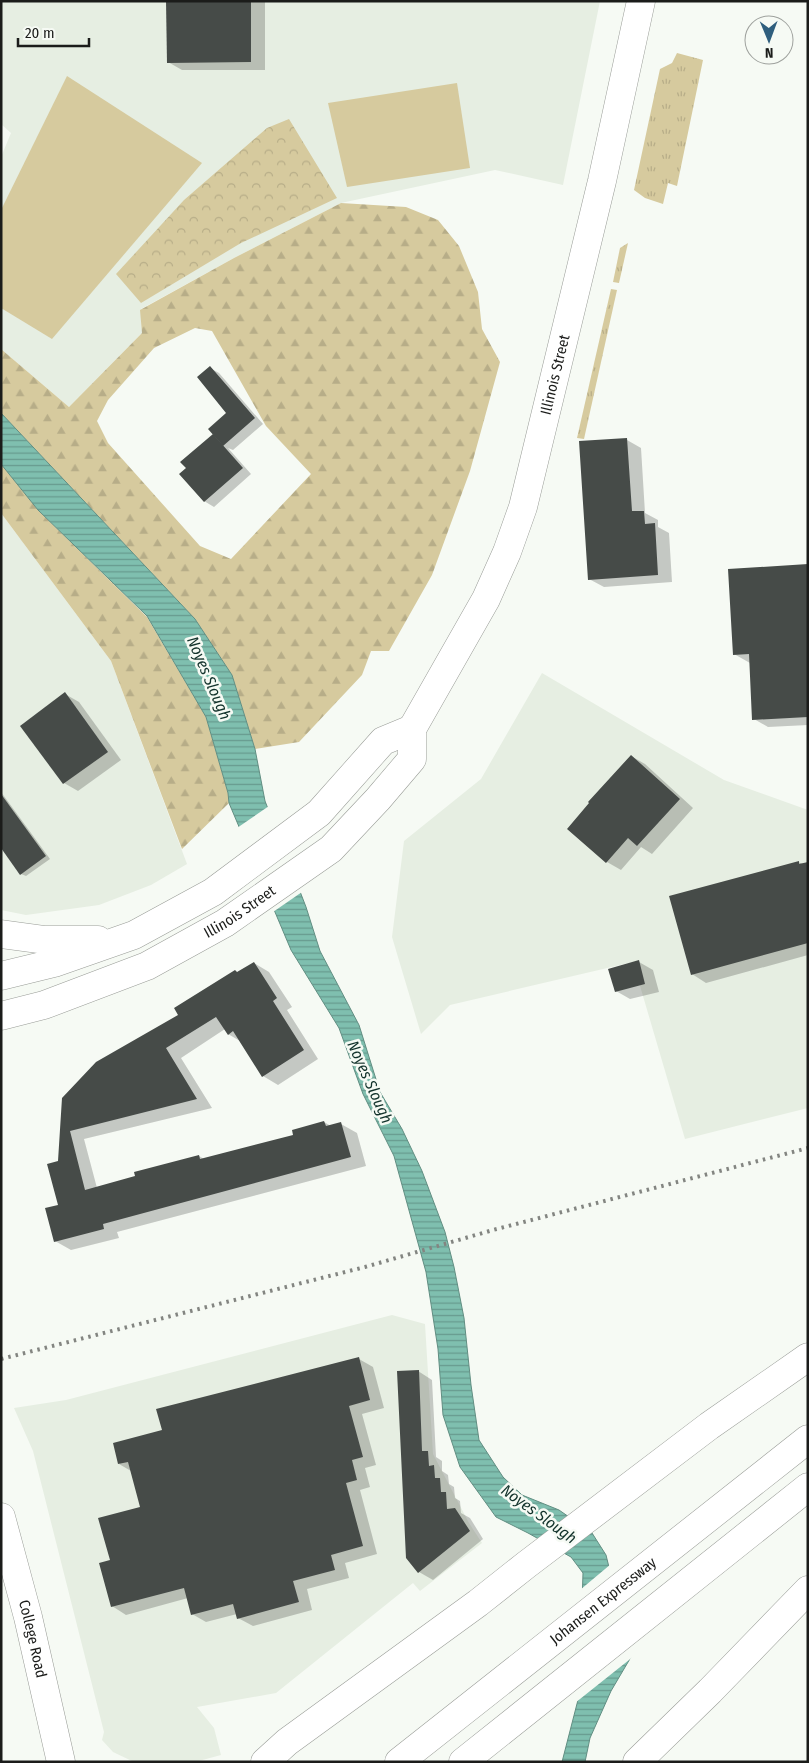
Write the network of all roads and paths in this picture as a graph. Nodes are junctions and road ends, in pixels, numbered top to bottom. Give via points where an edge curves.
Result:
1 (640, 1) edge
2 (412, 729) junction
3 (1, 934) edge
4 (117, 941) junction
5 (1, 976) edge
6 (44, 1005) junction
7 (1, 1016) edge
8 (1, 1032) edge
9 (808, 1357) edge
10 (808, 1438) edge
11 (808, 1487) edge
12 (1, 1517) edge
13 (808, 1590) edge
14 (288, 1742) junction
15 (61, 1762) edge
16 (249, 1762) edge
17 (265, 1762) edge
18 (399, 1762) edge
19 (463, 1762) edge
20 (638, 1762) edge

1 - 2 main road, Illinois Street via 602,181 523,507 486,599
2 - 4 main road, Illinois Street via 383,741 319,813 214,892
2 - 6 main road, Illinois Street via 412,758 331,849 225,923 147,966
3 - 4 main road via 45,940
4 - 5 main road, Illinois Street via 54,963
6 - 7 main road, Illinois Street
6 - 8 main road
9 - 14 main road via 709,1426 478,1603
10 - 18 main road, Johansen Expressway
11 - 19 main road
12 - 15 main road, College Road
13 - 20 main road
14 - 16 main road
14 - 17 main road

